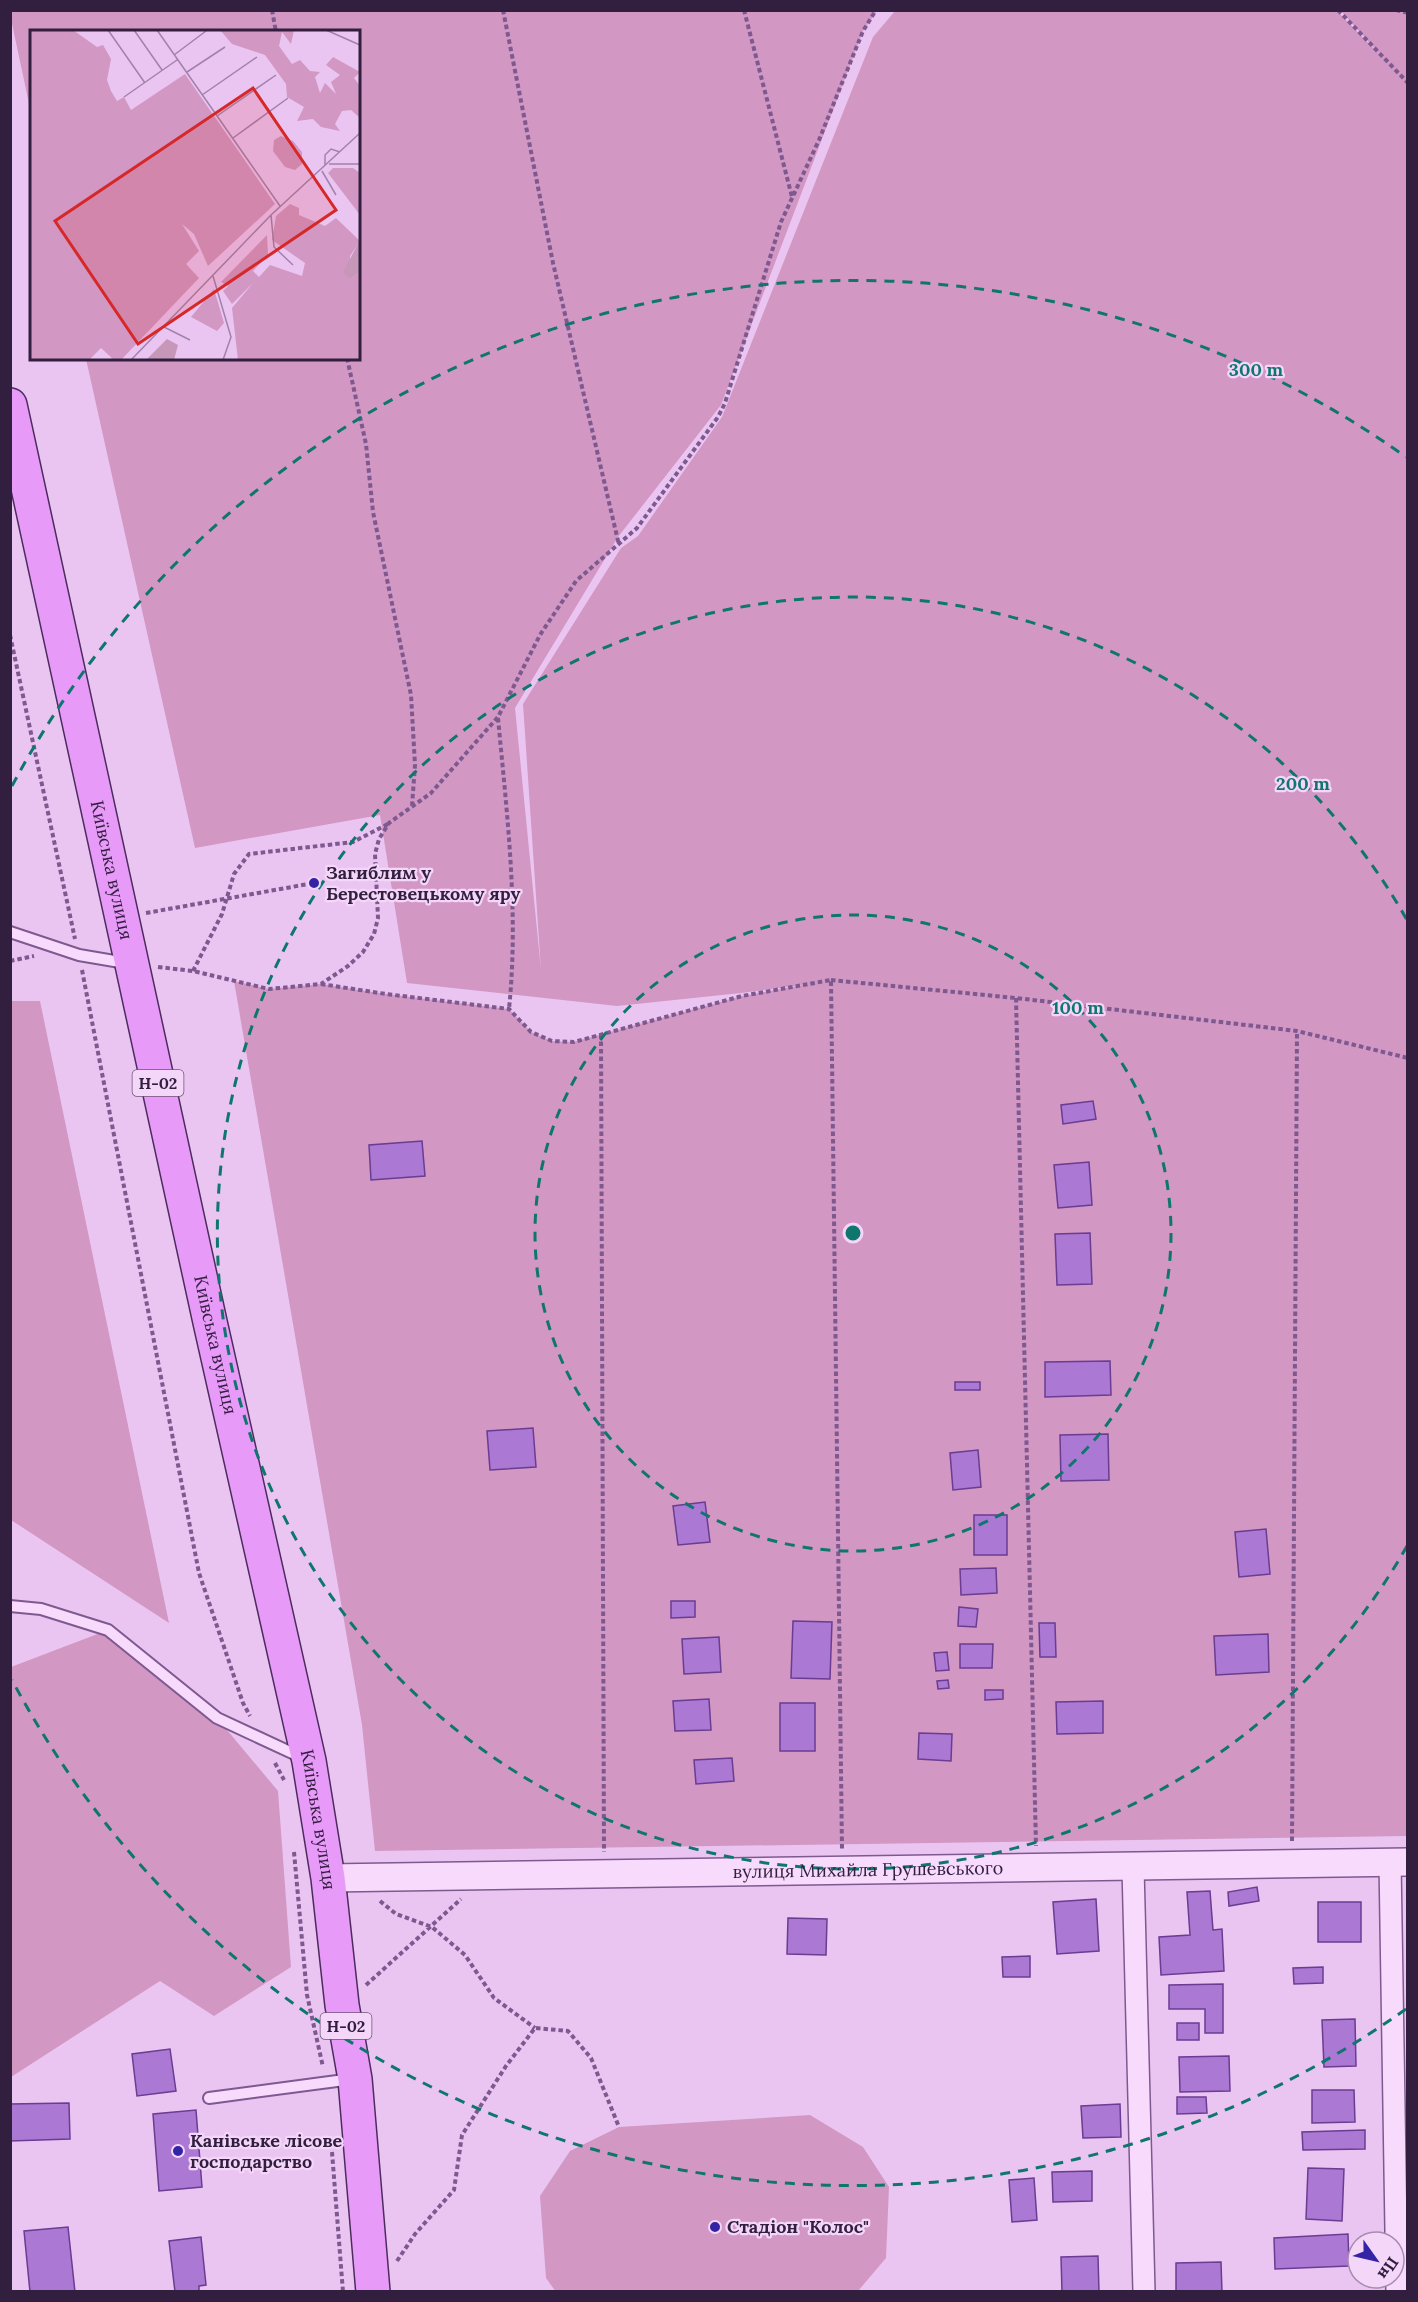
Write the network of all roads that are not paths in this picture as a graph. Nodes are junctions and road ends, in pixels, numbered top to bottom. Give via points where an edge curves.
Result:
1 (10, 405) edge
2 (10, 932) edge
3 (132, 964) junction
4 (10, 1606) edge
5 (309, 1761) junction
6 (1399, 1862) edge
7 (1133, 1868) junction
8 (328, 1878) junction
9 (341, 2080) junction
10 (209, 2098) dead end
11 (373, 2292) edge
12 (1144, 2292) edge
13 (1397, 2292) edge

1 - 3 main road, Київська вулиця / Н-02
2 - 3 lane via 79,955
3 - 5 main road, Київська вулиця / Н-02
4 - 5 lane via 41,1609 108,1630 217,1718
5 - 8 main road, Київська вулиця / Н-02
6 - 7 street, вулиця Михайла Грушевського
6 - 13 street
7 - 8 street, вулиця Михайла Грушевського
7 - 12 street
8 - 9 main road, Київська вулиця / Н-02 via 342,2005
9 - 10 lane
9 - 11 main road, Київська вулиця / Н-02

